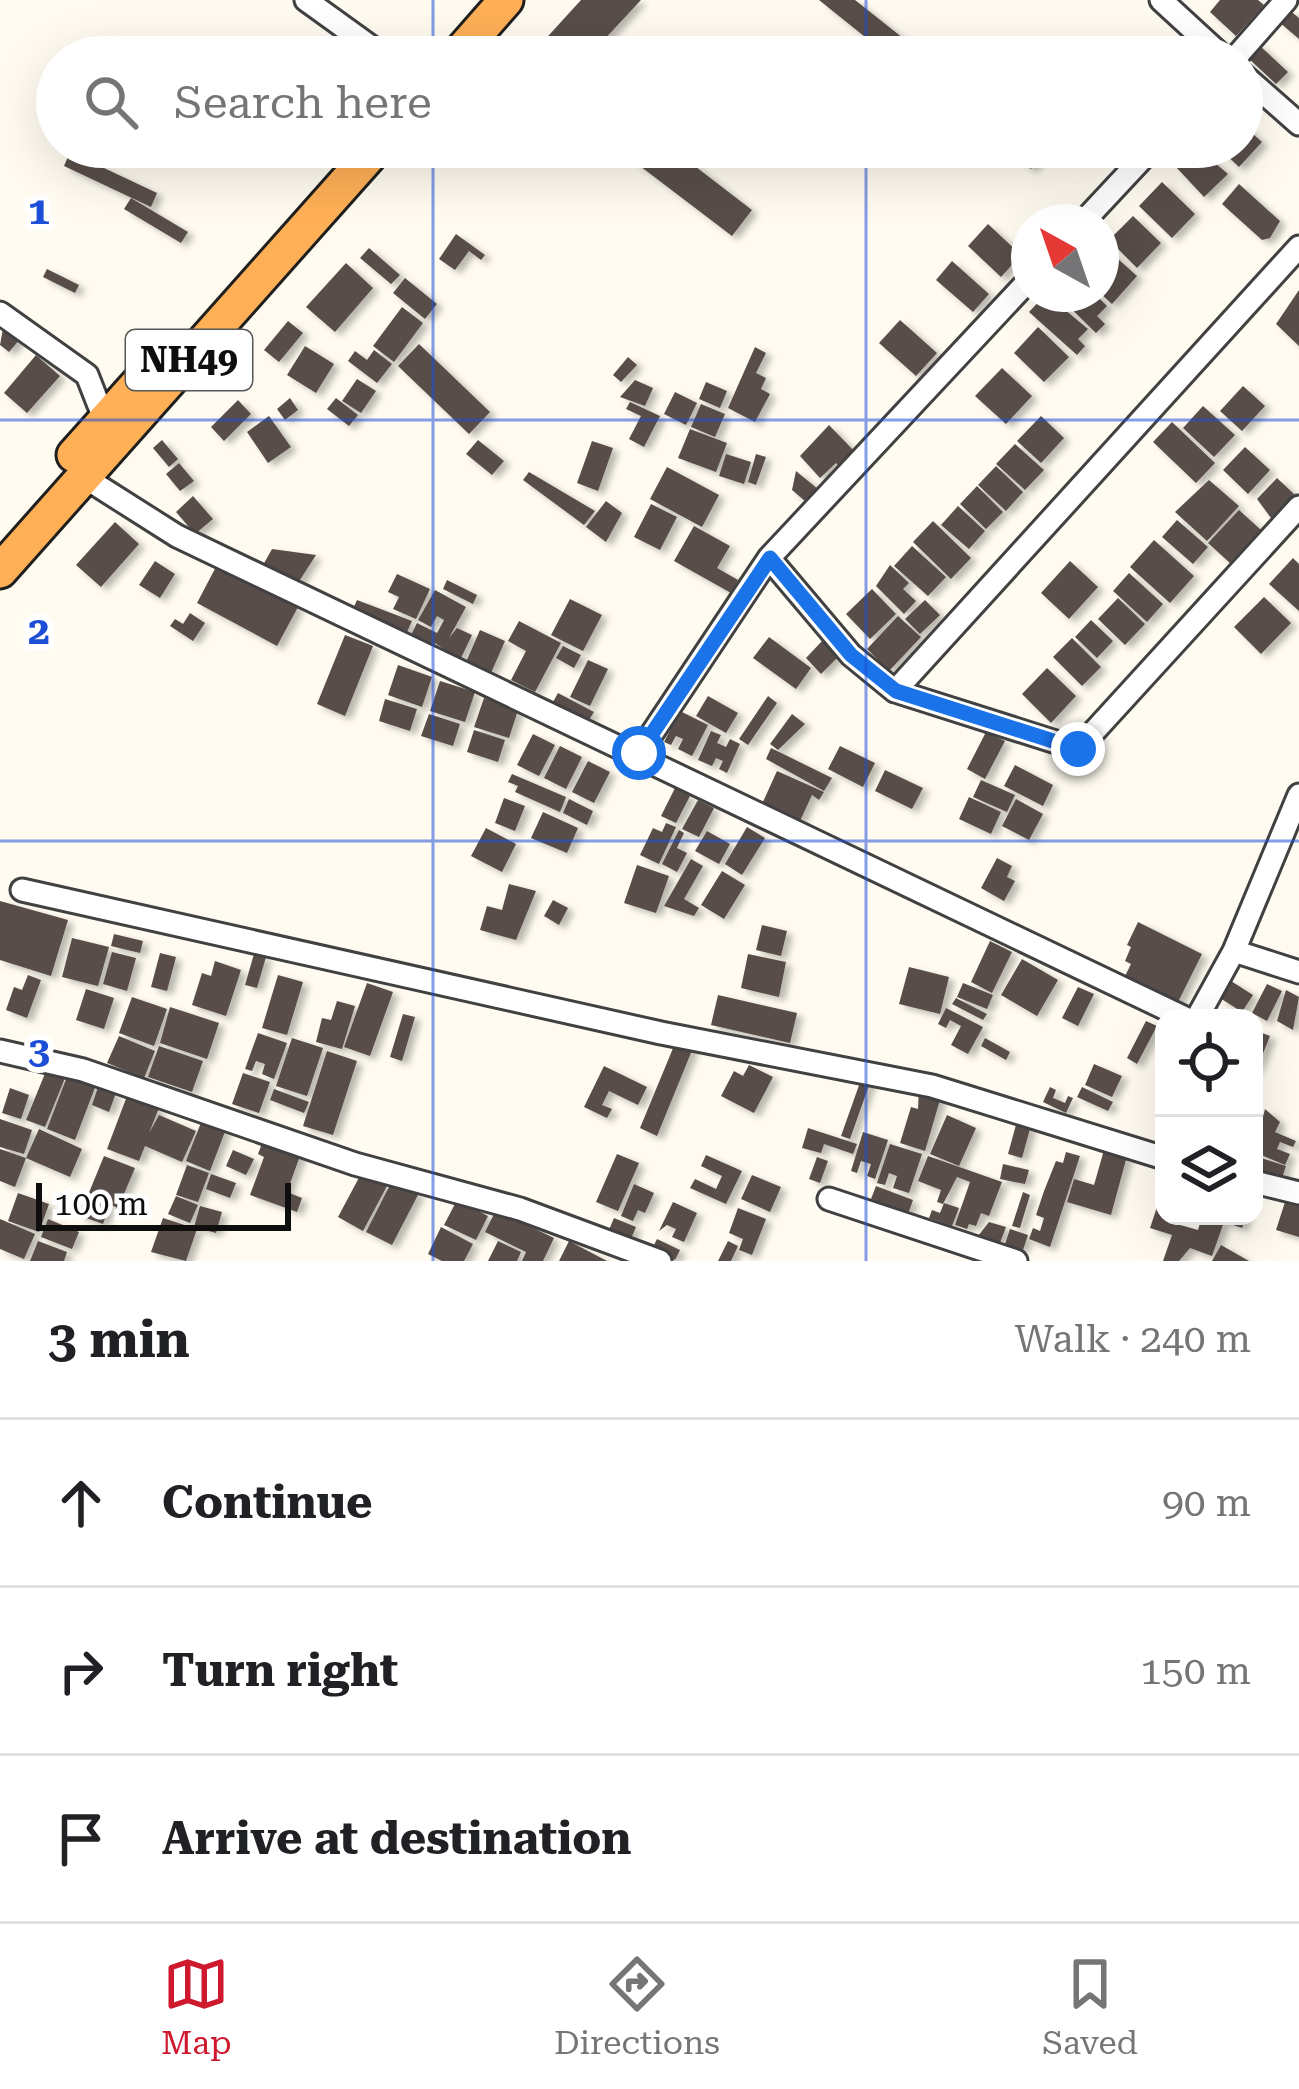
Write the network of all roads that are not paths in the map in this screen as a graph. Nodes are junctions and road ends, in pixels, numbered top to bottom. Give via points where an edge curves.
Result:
1 (306, 0) edge
2 (478, 0) edge
3 (506, 0) edge
4 (1161, 0) edge
5 (1286, 0) edge
6 (356, 36) edge
7 (446, 36) edge
8 (474, 36) edge
9 (1200, 36) edge
10 (1254, 36) edge
11 (1263, 92) edge
12 (1299, 124) edge
13 (330, 168) edge
14 (356, 168) edge
15 (1133, 168) edge
16 (1100, 204) edge
17 (1299, 247) edge
18 (1011, 299) edge
19 (0, 313) edge
20 (112, 430) junction
21 (84, 477) junction
22 (1299, 507) edge
23 (0, 539) edge
24 (770, 558) junction
25 (0, 571) edge
26 (896, 691) junction
27 (639, 753) junction
28 (1299, 795) edge
29 (22, 890) dead end
30 (1234, 951) junction
31 (1299, 972) edge
32 (1166, 1009) edge
33 (1202, 1009) edge
34 (0, 1051) edge
35 (1155, 1155) edge
36 (1263, 1184) edge
37 (1299, 1193) edge
38 (829, 1199) dead end
39 (660, 1261) edge
40 (1016, 1261) edge

1 - 6 street
2 - 7 highway
3 - 8 highway
4 - 9 street
5 - 10 street
11 - 12 street
13 - 20 highway, NH49
14 - 20 highway, NH49
15 - 16 street
17 - 26 street
18 - 24 street
19 - 20 street via 87,375
20 - 21 highway, NH49
20 - 23 highway, NH49
21 - 25 highway, NH49
21 - 27 street via 177,536
22 - 26 street via 1078,749
24 - 26 street via 851,655
24 - 27 street
27 - 32 street
28 - 30 street
29 - 35 street via 932,1086
30 - 31 street
30 - 33 street
34 - 39 street via 520,1209
36 - 37 street
38 - 40 street

